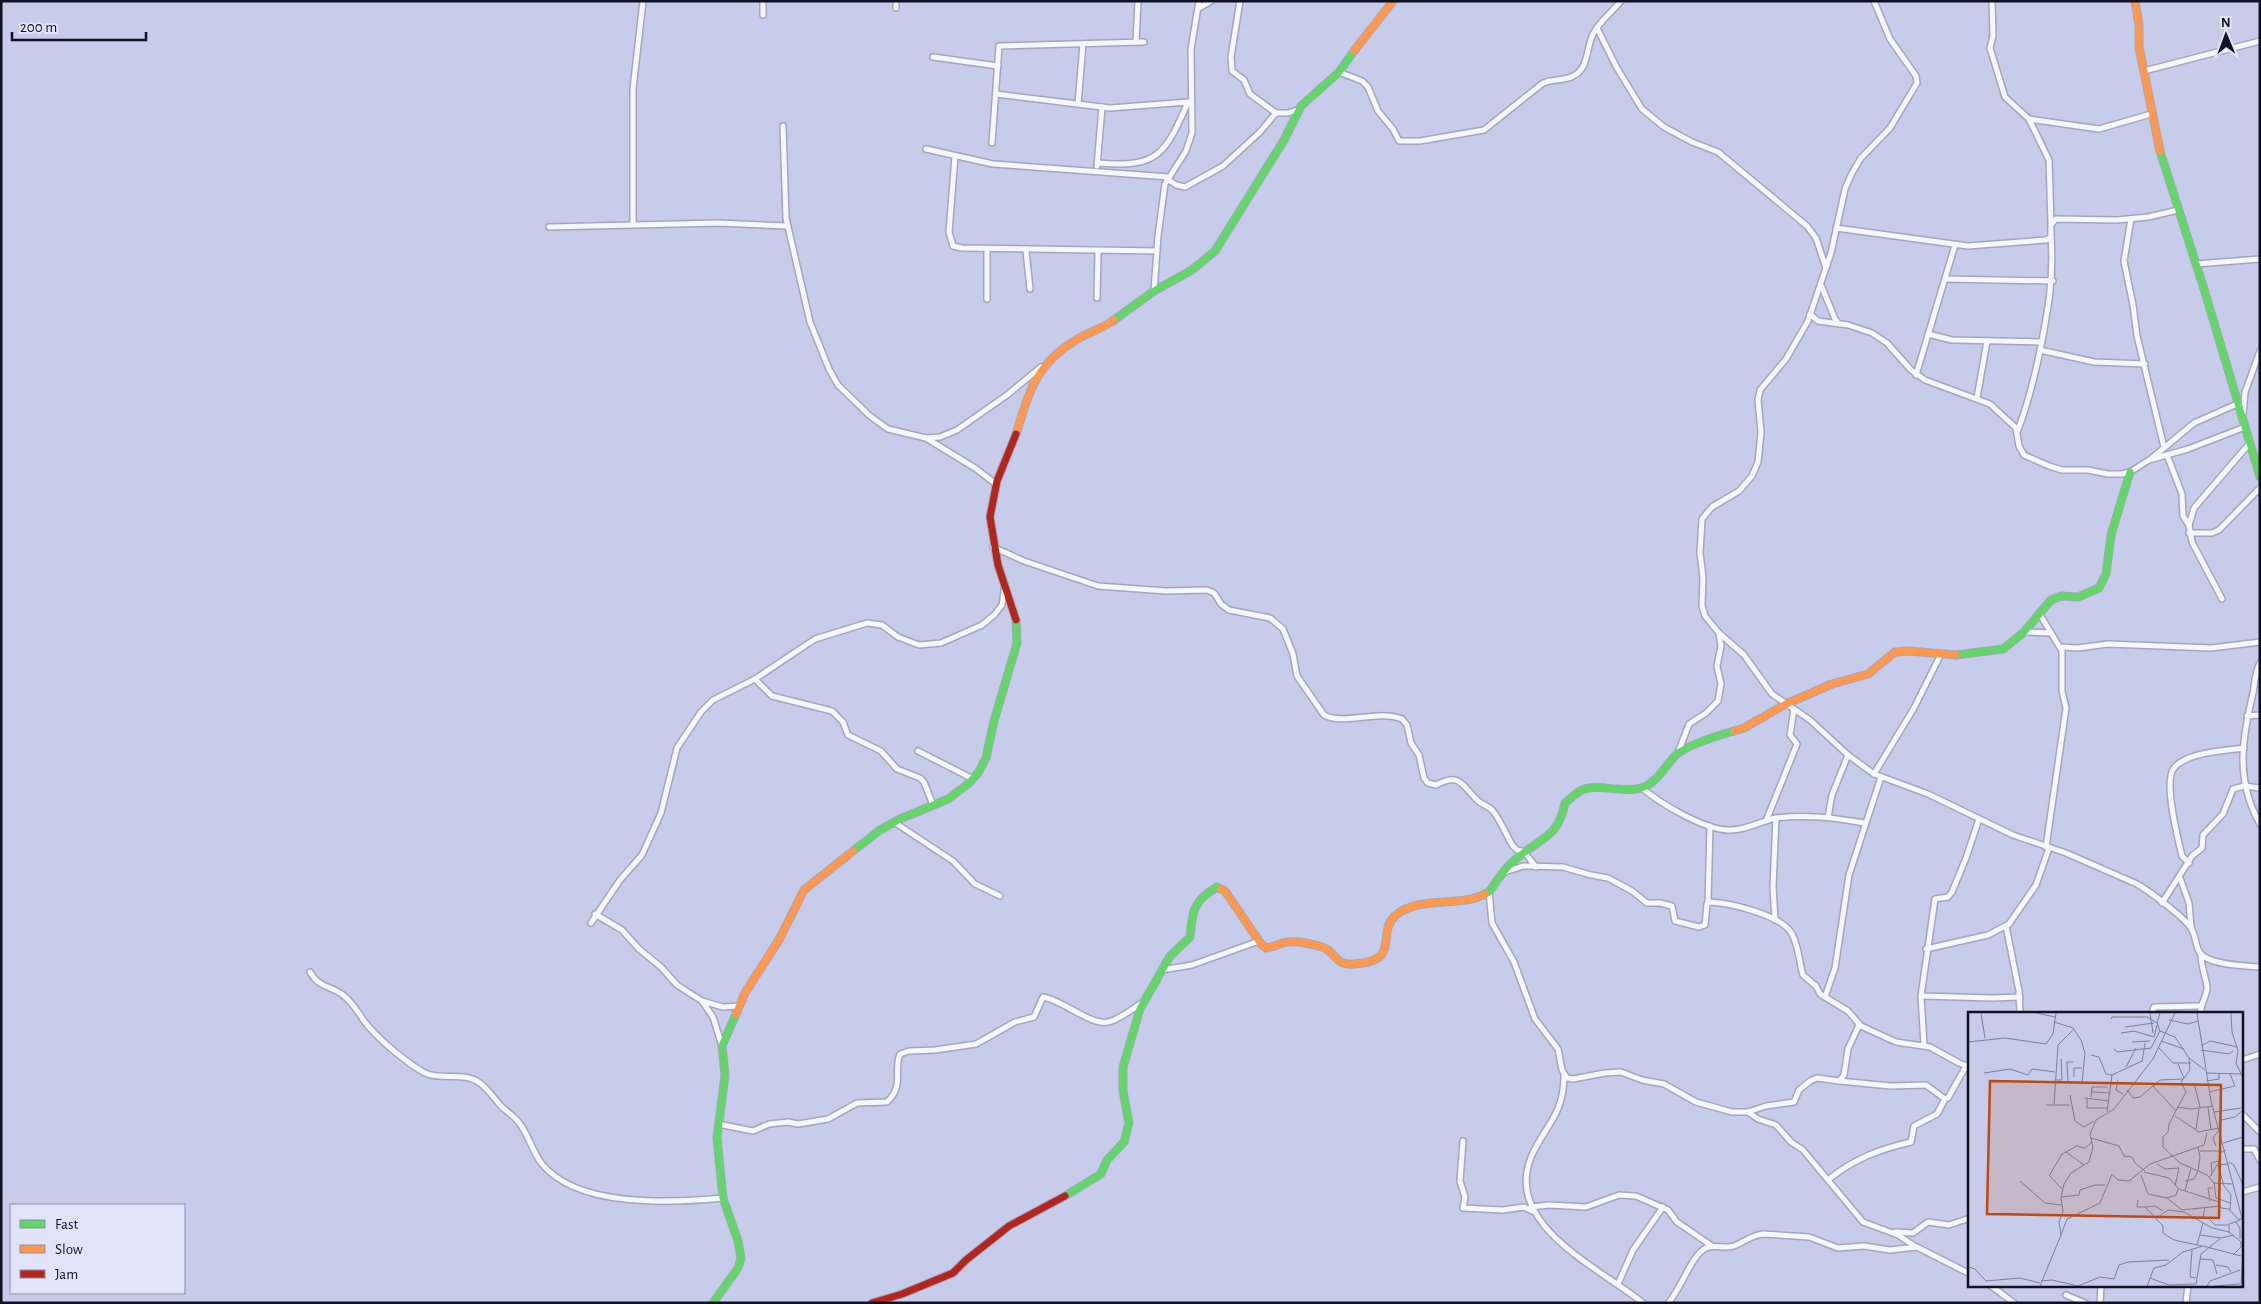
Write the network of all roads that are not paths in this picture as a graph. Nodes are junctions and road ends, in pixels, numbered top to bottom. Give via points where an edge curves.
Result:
1 (643, 1) edge
2 (763, 1) edge
3 (896, 1) edge
4 (1138, 1) edge
5 (1199, 1) edge
6 (1211, 1) edge
7 (1240, 1) edge
8 (1393, 1) edge
9 (1621, 1) edge
10 (1874, 1) edge
11 (1992, 1) edge
12 (2135, 1) edge
13 (896, 8) dead end
14 (1199, 8) junction
15 (764, 15) dead end
16 (1597, 28) junction
17 (2260, 41) edge
18 (1136, 42) junction
19 (1144, 42) dead end
20 (1083, 44) junction
21 (933, 57) dead end
22 (998, 66) junction
23 (2144, 71) junction
24 (1339, 72) junction
25 (996, 94) junction
26 (1078, 104) junction
27 (1102, 107) junction
28 (1300, 109) junction
29 (1276, 113) junction
30 (2151, 114) junction
31 (2029, 119) junction
32 (783, 126) dead end
33 (992, 143) dead end
34 (926, 149) dead end
35 (954, 156) junction
36 (1098, 163) junction
37 (1096, 172) junction
38 (1168, 178) junction
39 (2178, 210) junction
40 (2131, 219) junction
41 (633, 224) junction
42 (2051, 225) junction
43 (788, 226) junction
44 (549, 227) dead end
45 (1836, 228) junction
46 (2051, 237) junction
47 (1955, 245) junction
48 (987, 249) junction
49 (1026, 250) junction
50 (1157, 251) junction
51 (1098, 252) junction
52 (2260, 259) edge
53 (2196, 264) junction
54 (1826, 268) junction
55 (1945, 279) junction
56 (2053, 281) junction
57 (1820, 284) junction
58 (1030, 289) dead end
59 (1154, 291) junction
60 (1097, 298) dead end
61 (987, 299) dead end
62 (1810, 314) junction
63 (1815, 320) junction
64 (1808, 321) junction
65 (1840, 324) junction
66 (1928, 334) junction
67 (1987, 341) junction
68 (2042, 342) junction
69 (2040, 350) junction
70 (2051, 352) junction
71 (2260, 352) edge
72 (2039, 358) junction
73 (2145, 364) junction
74 (1042, 367) junction
75 (1916, 375) junction
76 (1977, 398) junction
77 (2237, 404) junction
78 (2242, 419) junction
79 (2244, 427) junction
80 (2017, 432) junction
81 (926, 438) junction
82 (2250, 444) junction
83 (2164, 448) junction
84 (2168, 455) junction
85 (2149, 460) junction
86 (2130, 472) junction
87 (2115, 475) junction
88 (2260, 477) edge
89 (2126, 483) junction
90 (996, 484) junction
91 (2260, 488) edge
92 (2189, 525) junction
93 (2189, 533) junction
94 (993, 547) junction
95 (1005, 585) junction
96 (2222, 599) dead end
97 (2039, 612) junction
98 (2024, 632) junction
99 (1719, 633) junction
100 (2050, 633) junction
101 (2260, 642) edge
102 (2061, 647) junction
103 (2070, 648) junction
104 (1941, 654) junction
105 (2063, 656) junction
106 (2260, 662) edge
107 (755, 679) junction
108 (1786, 704) junction
109 (1794, 709) junction
110 (2260, 715) edge
111 (2247, 716) junction
112 (2244, 748) junction
113 (918, 751) dead end
114 (1678, 753) junction
115 (1848, 755) junction
116 (1874, 774) junction
117 (1881, 777) junction
118 (972, 779) junction
119 (2244, 786) junction
120 (1642, 788) junction
121 (2260, 788) edge
122 (933, 805) junction
123 (1828, 817) junction
124 (1776, 818) junction
125 (1979, 819) junction
126 (1766, 821) junction
127 (894, 822) junction
128 (1864, 823) junction
129 (2260, 824) edge
130 (1710, 826) junction
131 (2048, 848) junction
132 (1526, 853) junction
133 (2189, 863) junction
134 (1536, 867) junction
135 (1504, 872) junction
136 (2180, 878) junction
137 (1489, 892) junction
138 (1000, 896) dead end
139 (1482, 897) junction
140 (1708, 902) junction
141 (2162, 903) junction
142 (1488, 904) junction
143 (595, 914) junction
144 (1775, 920) junction
145 (591, 923) dead end
146 (2006, 926) junction
147 (2192, 928) junction
148 (1259, 941) junction
149 (1926, 949) junction
150 (2201, 954) junction
151 (2260, 967) edge
152 (1162, 970) junction
153 (310, 972) dead end
154 (1921, 996) junction
155 (1825, 997) junction
156 (2020, 997) junction
157 (702, 1001) junction
158 (1142, 1003) junction
159 (739, 1006) junction
160 (2200, 1006) junction
161 (2020, 1012) edge
162 (2152, 1012) edge
163 (2201, 1012) edge
164 (1859, 1025) junction
165 (1924, 1045) junction
166 (722, 1046) junction
167 (2260, 1054) edge
168 (2244, 1059) edge
169 (1968, 1066) edge
170 (1564, 1075) junction
171 (1840, 1081) junction
172 (1945, 1099) junction
173 (1748, 1112) junction
174 (2244, 1116) edge
175 (718, 1124) junction
176 (2260, 1132) edge
177 (1463, 1141) dead end
178 (2244, 1149) edge
179 (2260, 1160) edge
180 (1829, 1179) junction
181 (2260, 1187) edge
182 (2244, 1191) edge
183 (723, 1198) junction
184 (1662, 1207) junction
185 (1532, 1209) junction
186 (1968, 1219) edge
187 (1890, 1232) junction
188 (1712, 1246) junction
189 (1917, 1247) junction
190 (1968, 1273) edge
191 (1618, 1284) junction
192 (1991, 1286) edge
193 (2101, 1286) edge
194 (2188, 1286) edge
195 (2066, 1295) dead end
196 (713, 1303) edge
197 (872, 1303) edge
198 (1643, 1303) edge
199 (1668, 1303) edge
200 (2014, 1303) edge
201 (2085, 1303) edge
202 (2100, 1303) edge
203 (2186, 1303) edge

1 - 41 street via 633,89
2 - 15 street
3 - 13 street
4 - 18 street
5 - 14 street
6 - 14 street
7 - 29 street via 1232,70 1244,80 1250,94
8 - 24 street
9 - 16 street
10 - 45 street via 1890,39 1916,76 1917,83 1890,128 1861,158 1852,173
11 - 31 street via 1990,48 2005,96
12 - 23 street via 2140,33 2138,47
14 - 38 street via 1192,50 1192,133 1186,151
16 - 24 street via 1585,62 1576,75 1543,83 1492,126 1474,133 1399,141 1382,118 1365,84
16 - 54 street via 1642,109 1664,127 1718,152 1807,226 1816,238
17 - 23 street
18 - 19 street
18 - 20 street
20 - 22 street via 1001,45
20 - 26 street
21 - 22 street
22 - 25 street
23 - 30 street
24 - 28 street
25 - 26 street
25 - 33 street
26 - 27 street
27 - 36 street
27 - 36 street via 1188,102 1161,153 1135,164
28 - 29 street
28 - 59 street via 1215,251 1192,270
29 - 38 street via 1223,166 1185,187
30 - 31 street via 2098,129
30 - 39 street
31 - 42 street via 2049,160
32 - 43 street
34 - 35 street
35 - 37 street via 993,164
35 - 48 street via 951,242 953,246 962,248
36 - 37 street
37 - 38 street
38 - 50 street via 1163,192
39 - 40 street
39 - 53 street
40 - 42 street via 2060,218
40 - 73 street via 2124,261
41 - 43 street
41 - 44 street
42 - 46 street
43 - 81 street via 810,322 838,385 880,425
45 - 47 street
45 - 54 street
46 - 47 street
46 - 56 street
47 - 55 street
48 - 49 street
48 - 61 street
49 - 51 street
49 - 58 street
50 - 51 street
50 - 59 street
51 - 60 street
52 - 53 street
53 - 77 street
54 - 57 street
55 - 56 street
55 - 66 street
56 - 68 street
57 - 62 street
57 - 65 street via 1834,319
59 - 74 street via 1103,328 1063,348
62 - 63 street
62 - 64 street
63 - 64 street
63 - 65 street
64 - 99 street via 1786,359 1760,390 1761,432 1758,462 1752,476 1739,491 1712,507 1700,524 1702,606 1705,616
65 - 75 street via 1880,338
66 - 67 street via 1952,340
66 - 75 street
67 - 68 street
67 - 76 street
68 - 69 street
69 - 70 street
69 - 72 street
70 - 72 street
70 - 73 street via 2094,362
71 - 78 street via 2245,392
72 - 80 street
73 - 83 street
74 - 81 street via 957,430
74 - 90 street via 1030,390
75 - 76 street
76 - 80 street via 1998,410
77 - 78 street
77 - 83 street via 2194,424
78 - 79 street
79 - 82 street
79 - 84 street
80 - 87 street via 2022,453 2037,463 2062,470
81 - 90 street
82 - 88 street
82 - 92 street via 2194,508
83 - 85 street
84 - 85 street
84 - 92 street via 2181,489 2183,516
85 - 86 street
86 - 87 street
86 - 89 street
87 - 89 street
89 - 97 street via 2111,535 2102,584 2082,596 2056,597
90 - 94 street via 990,517
91 - 93 street via 2219,530
92 - 93 street
93 - 96 street
94 - 95 street
94 - 132 street via 1098,586 1166,592 1207,590 1229,610 1276,621 1287,637 1297,676 1324,715 1402,719 1428,783 1460,781 1479,802 1493,811 1512,846
95 - 107 street via 1002,605 994,615 982,625 941,643 919,645 898,637 882,625 867,623 814,639
95 - 118 street via 1016,616 1017,643 989,736 986,758
97 - 98 street
97 - 100 street
98 - 100 street
98 - 104 street via 1997,651
99 - 108 street via 1740,650 1772,694
99 - 114 street via 1721,646 1717,666 1721,684 1718,701 1689,724
100 - 102 street
101 - 103 street via 2211,648 2108,644
102 - 103 street
102 - 105 street
103 - 105 street
104 - 108 street via 1894,652 1869,674 1843,680
104 - 116 street via 1914,708
105 - 131 street via 2062,690 2066,713
106 - 111 street
107 - 122 street via 772,696 836,714 848,735 880,751 897,769 920,778
107 - 143 street via 713,700 695,720 676,748 662,813 642,855
108 - 109 street
108 - 114 street via 1744,728
109 - 115 street
109 - 126 street via 1790,735 1797,744
110 - 111 street
111 - 112 street
112 - 119 street
112 - 133 street via 2200,755 2179,763 2172,770 2169,791 2182,856
113 - 118 street
114 - 120 street via 1656,780
115 - 116 street
115 - 123 street via 1832,794
116 - 117 street
117 - 125 street via 1928,794
117 - 128 street
118 - 122 street via 957,793
119 - 121 street
119 - 129 street
119 - 133 street via 2234,789 2223,814 2204,833 2202,848
120 - 130 street via 1661,803
120 - 132 street via 1621,791 1592,788 1575,794 1565,803 1562,818 1552,831
122 - 127 street
123 - 124 street
123 - 128 street
124 - 126 street
124 - 144 street
125 - 131 street
125 - 149 street via 1952,892 1948,897 1935,899
126 - 130 street via 1736,830
127 - 138 street via 953,860 975,884
127 - 159 street via 866,839 804,890 780,938
128 - 155 street via 1849,875 1834,973
130 - 140 street
131 - 141 street via 2137,884
131 - 146 street via 2036,885
132 - 134 street
132 - 135 street
133 - 136 street
134 - 135 street
134 - 140 street via 1563,867 1608,878 1644,902 1672,906 1674,920 1699,927 1705,925
135 - 137 street
136 - 141 street
136 - 147 street via 2189,903
137 - 139 street
137 - 142 street
139 - 142 street
139 - 148 street via 1401,911 1390,922 1388,943 1379,958 1360,964 1340,962 1330,951 1322,948 1288,942 1266,948
140 - 144 street via 1756,912
141 - 147 street
142 - 170 street via 1492,923 1518,971 1533,1014 1558,1048
143 - 145 street
143 - 157 street via 622,930 677,985
144 - 155 street via 1791,932 1803,975
146 - 149 street via 1988,934
146 - 156 street
147 - 150 street
148 - 152 street via 1192,965
148 - 152 street via 1225,891 1217,887 1201,899 1191,919 1190,937
149 - 154 street
150 - 151 street via 2212,961
150 - 160 street via 2207,986
152 - 158 street
153 - 183 street via 320,985 345,996 369,1027 419,1069 432,1075 459,1076 480,1083 520,1123 542,1164 562,1180 602,1195 625,1199 676,1201
154 - 156 street
154 - 165 street
155 - 164 street via 1848,1011
156 - 161 street
157 - 159 street via 723,1007
157 - 166 street via 713,1017
158 - 175 street via 1111,1022 1104,1022 1043,997 1034,1017 1015,1022 982,1042 900,1054 896,1088 887,1102 857,1103 828,1119 769,1124 753,1131
158 - 197 street via 1123,1066 1128,1132 1097,1178 1009,1226 953,1273
159 - 166 street
160 - 162 street via 2154,1007
160 - 163 street
164 - 165 street via 1890,1040
164 - 171 street via 1848,1049
165 - 169 street
166 - 175 street via 725,1076
167 - 168 street
169 - 172 street
170 - 173 street via 1574,1079 1621,1072 1664,1084 1696,1102 1732,1112
170 - 185 street via 1557,1114 1533,1153 1526,1172 1525,1185
171 - 172 street via 1891,1086 1926,1085
171 - 173 street via 1814,1079 1802,1087 1794,1102
172 - 180 street via 1937,1114 1914,1126 1911,1142 1848,1164
173 - 180 street via 1779,1127
174 - 176 street
175 - 183 street via 717,1155
177 - 185 street via 1460,1181 1463,1208
178 - 179 street via 2254,1149
180 - 187 street via 1859,1218
181 - 182 street
183 - 196 street via 741,1258 738,1268
184 - 185 street via 1647,1200 1619,1195 1586,1207
184 - 188 street via 1677,1222
184 - 191 street via 1632,1250
185 - 191 street via 1563,1244
186 - 187 street via 1949,1225 1925,1222 1913,1233
187 - 189 street
188 - 189 street via 1733,1246 1763,1234 1809,1237 1838,1248 1864,1246 1890,1250
188 - 199 street via 1702,1251
189 - 190 street
191 - 198 street
192 - 200 street
193 - 202 street
194 - 203 street
195 - 201 street

